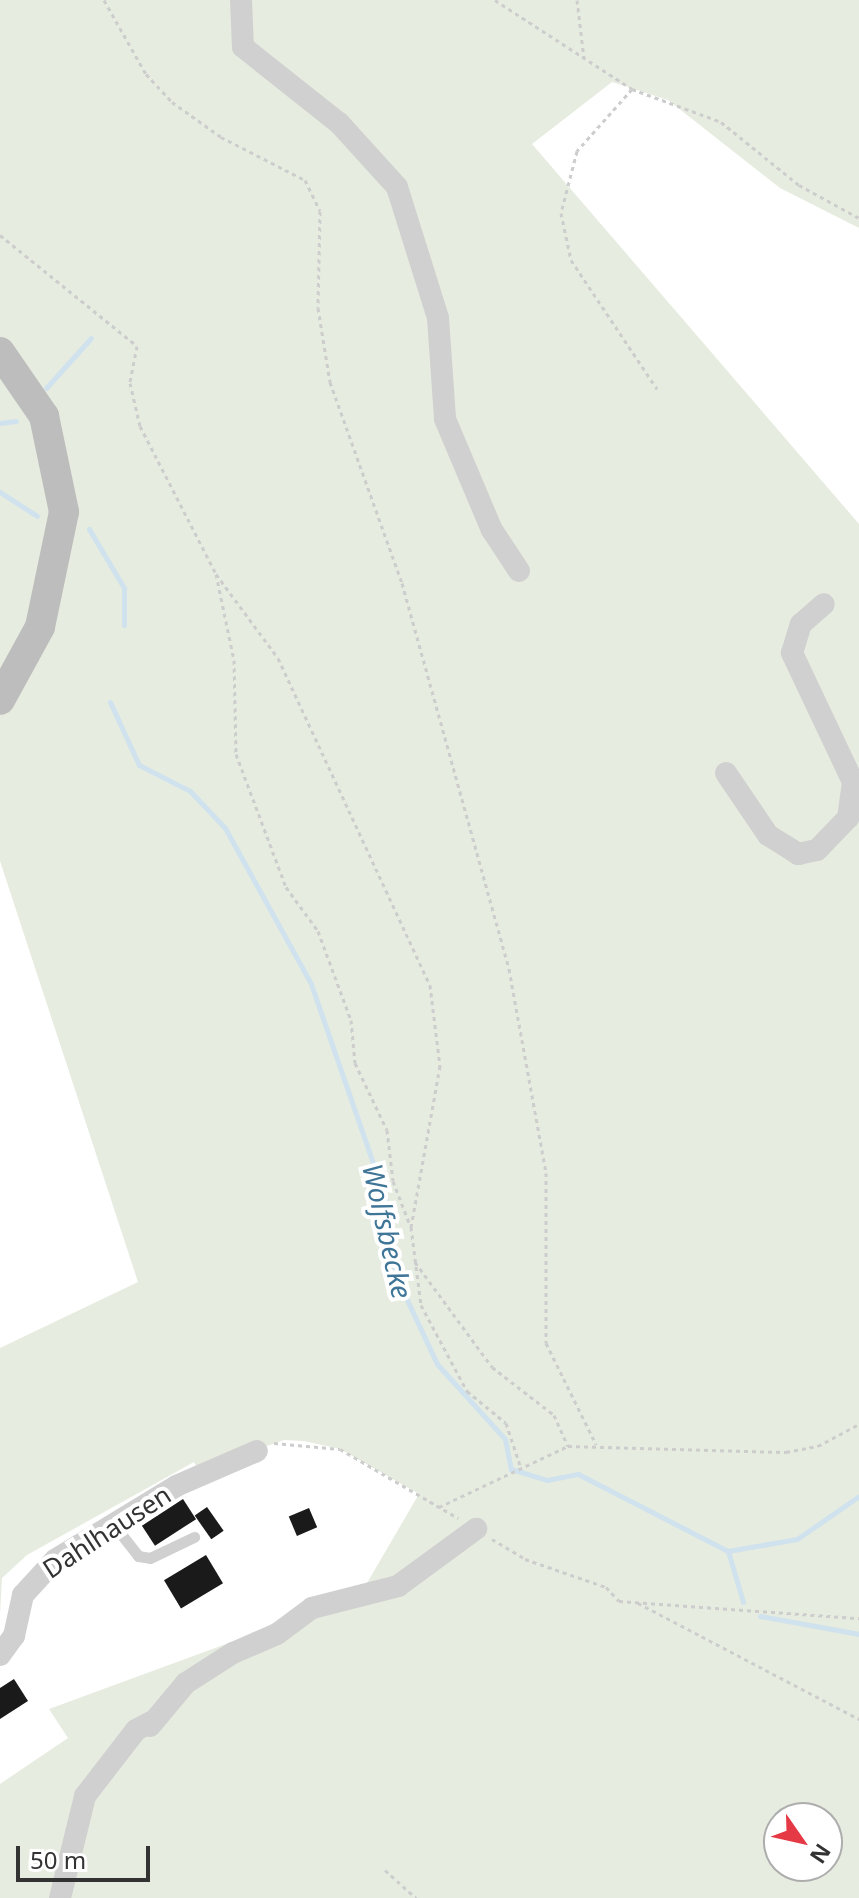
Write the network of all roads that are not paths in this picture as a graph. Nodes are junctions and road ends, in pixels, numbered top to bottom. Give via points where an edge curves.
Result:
1 (241, 0) edge
2 (0, 352) edge
3 (519, 571) dead end
4 (824, 604) dead end
5 (0, 700) edge
6 (726, 773) dead end
7 (257, 1451) road end
8 (114, 1525) junction
9 (476, 1529) road end
10 (194, 1537) dead end
11 (0, 1655) edge
12 (60, 1898) edge

1 - 3 street via 243,47 339,123 397,187 438,318 445,419 492,530
2 - 5 main road via 44,416 64,512 40,627
4 - 6 street via 801,624 792,653 853,782 848,818 817,850 798,854 768,835
7 - 8 street, Dahlhausen
8 - 10 lane via 131,1550 150,1558
8 - 11 street, Dahlhausen via 34,1578
9 - 12 street via 398,1586 312,1608 277,1634 233,1653 186,1683 152,1723 136,1730 85,1796

